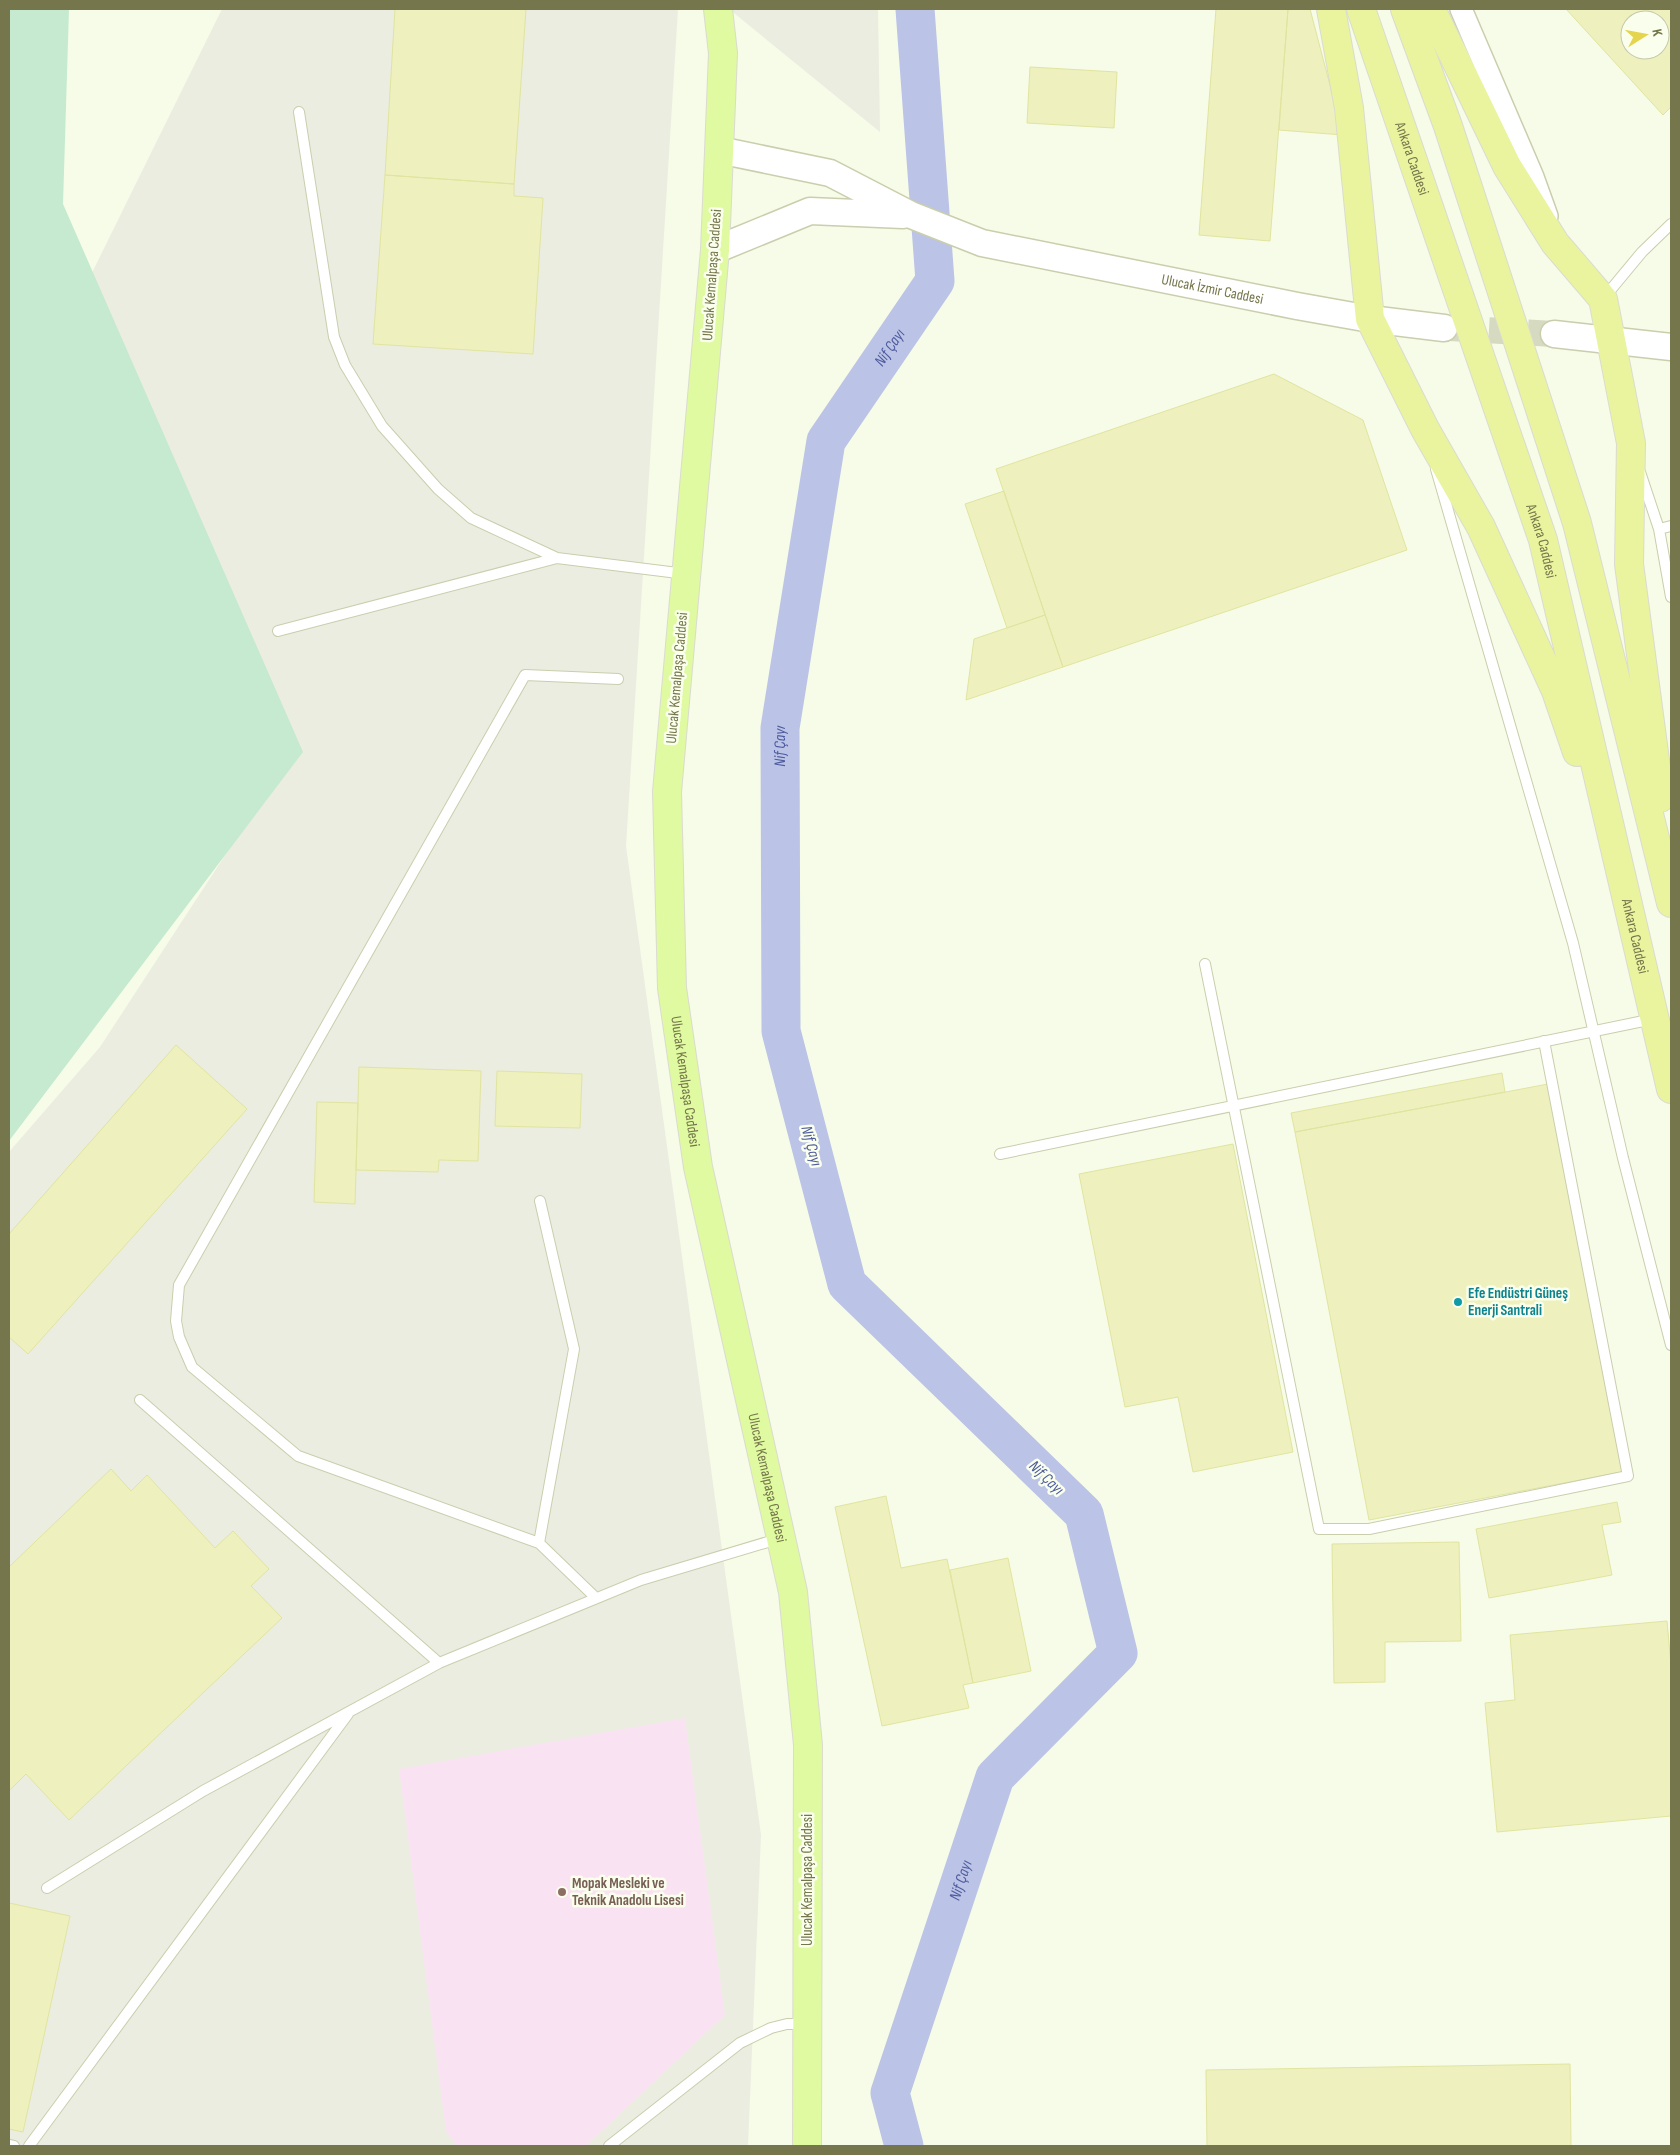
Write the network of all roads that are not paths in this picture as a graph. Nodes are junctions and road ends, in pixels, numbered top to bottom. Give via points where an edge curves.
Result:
1 (718, 9) edge
2 (1331, 9) edge
3 (1361, 9) edge
4 (1405, 9) edge
5 (1431, 9) edge
6 (1461, 9) edge
7 (299, 112) dead end
8 (719, 150) junction
9 (911, 215) junction
10 (1671, 224) edge
11 (1555, 243) junction
12 (715, 250) junction
13 (1603, 299) junction
14 (1370, 319) junction
15 (1444, 328) tunnel mouth
16 (1554, 334) tunnel mouth
17 (1610, 340) junction
18 (1671, 347) edge
19 (1426, 429) junction
20 (1631, 443) junction
21 (1671, 526) edge
22 (1659, 529) junction
23 (557, 558) junction
24 (686, 574) junction
25 (1671, 597) edge
26 (278, 631) dead end
27 (618, 679) dead end
28 (1671, 881) edge
29 (1626, 894) junction
30 (1671, 903) edge
31 (1205, 964) dead end
32 (1654, 1018) junction
33 (1593, 1031) junction
34 (1544, 1041) junction
35 (1671, 1089) edge
36 (1234, 1106) junction
37 (1000, 1154) dead end
38 (540, 1201) dead end
39 (1671, 1345) edge
40 (140, 1400) dead end
41 (781, 1538) junction
42 (539, 1543) junction
43 (596, 1598) junction
44 (439, 1664) junction
45 (350, 1711) junction
46 (47, 1888) dead end
47 (807, 2024) junction
48 (9, 2145) edge
49 (14, 2146) edge
50 (29, 2146) edge
51 (609, 2146) edge
52 (806, 2146) edge

1 - 8 main road, Ulucak Kemalpaşa Caddesi via 723,53
2 - 14 highway via 1349,108
3 - 29 highway, Ankara Caddesi via 1543,540
4 - 30 highway via 1448,126 1577,523
5 - 11 highway via 1507,166
6 - 11 street via 1533,177
7 - 23 lane via 334,337 345,365 382,426 415,465 458,507 471,518
8 - 9 street via 830,173
8 - 12 main road, Ulucak Kemalpaşa Caddesi
9 - 12 street via 810,210
9 - 14 street, Ulucak İzmir Caddesi via 982,243
10 - 13 lane via 1642,252
11 - 13 highway
12 - 24 main road, Ulucak Kemalpaşa Caddesi
13 - 17 highway
14 - 15 street, Ulucak İzmir Caddesi
14 - 19 highway
16 - 17 street
17 - 18 street
17 - 20 highway
19 - 29 highway via 1482,527 1556,691
19 - 33 lane via 1451,527 1573,943
20 - 22 lane
20 - 28 highway via 1629,564
21 - 22 lane
22 - 25 lane
23 - 24 lane
23 - 26 lane
24 - 41 main road, Ulucak Kemalpaşa Caddesi via 667,792 672,988 698,1167
27 - 42 lane via 525,675 179,1285 176,1303 179,1337 192,1367 298,1456
29 - 32 highway, Ankara Caddesi
31 - 36 lane
32 - 33 lane
32 - 35 highway, Ankara Caddesi
33 - 34 lane
33 - 39 lane
34 - 36 lane
34 - 36 lane via 1628,1476 1369,1529 1319,1529
36 - 37 lane
38 - 42 lane via 574,1349
40 - 44 lane
41 - 43 lane via 641,1580
41 - 47 main road, Ulucak Kemalpaşa Caddesi via 792,1592 808,1745
42 - 43 lane
43 - 44 lane
44 - 45 lane
45 - 46 lane via 203,1791
45 - 50 lane
47 - 51 lane via 779,2026 740,2043
47 - 52 main road, Ulucak Kemalpaşa Caddesi
48 - 49 lane

